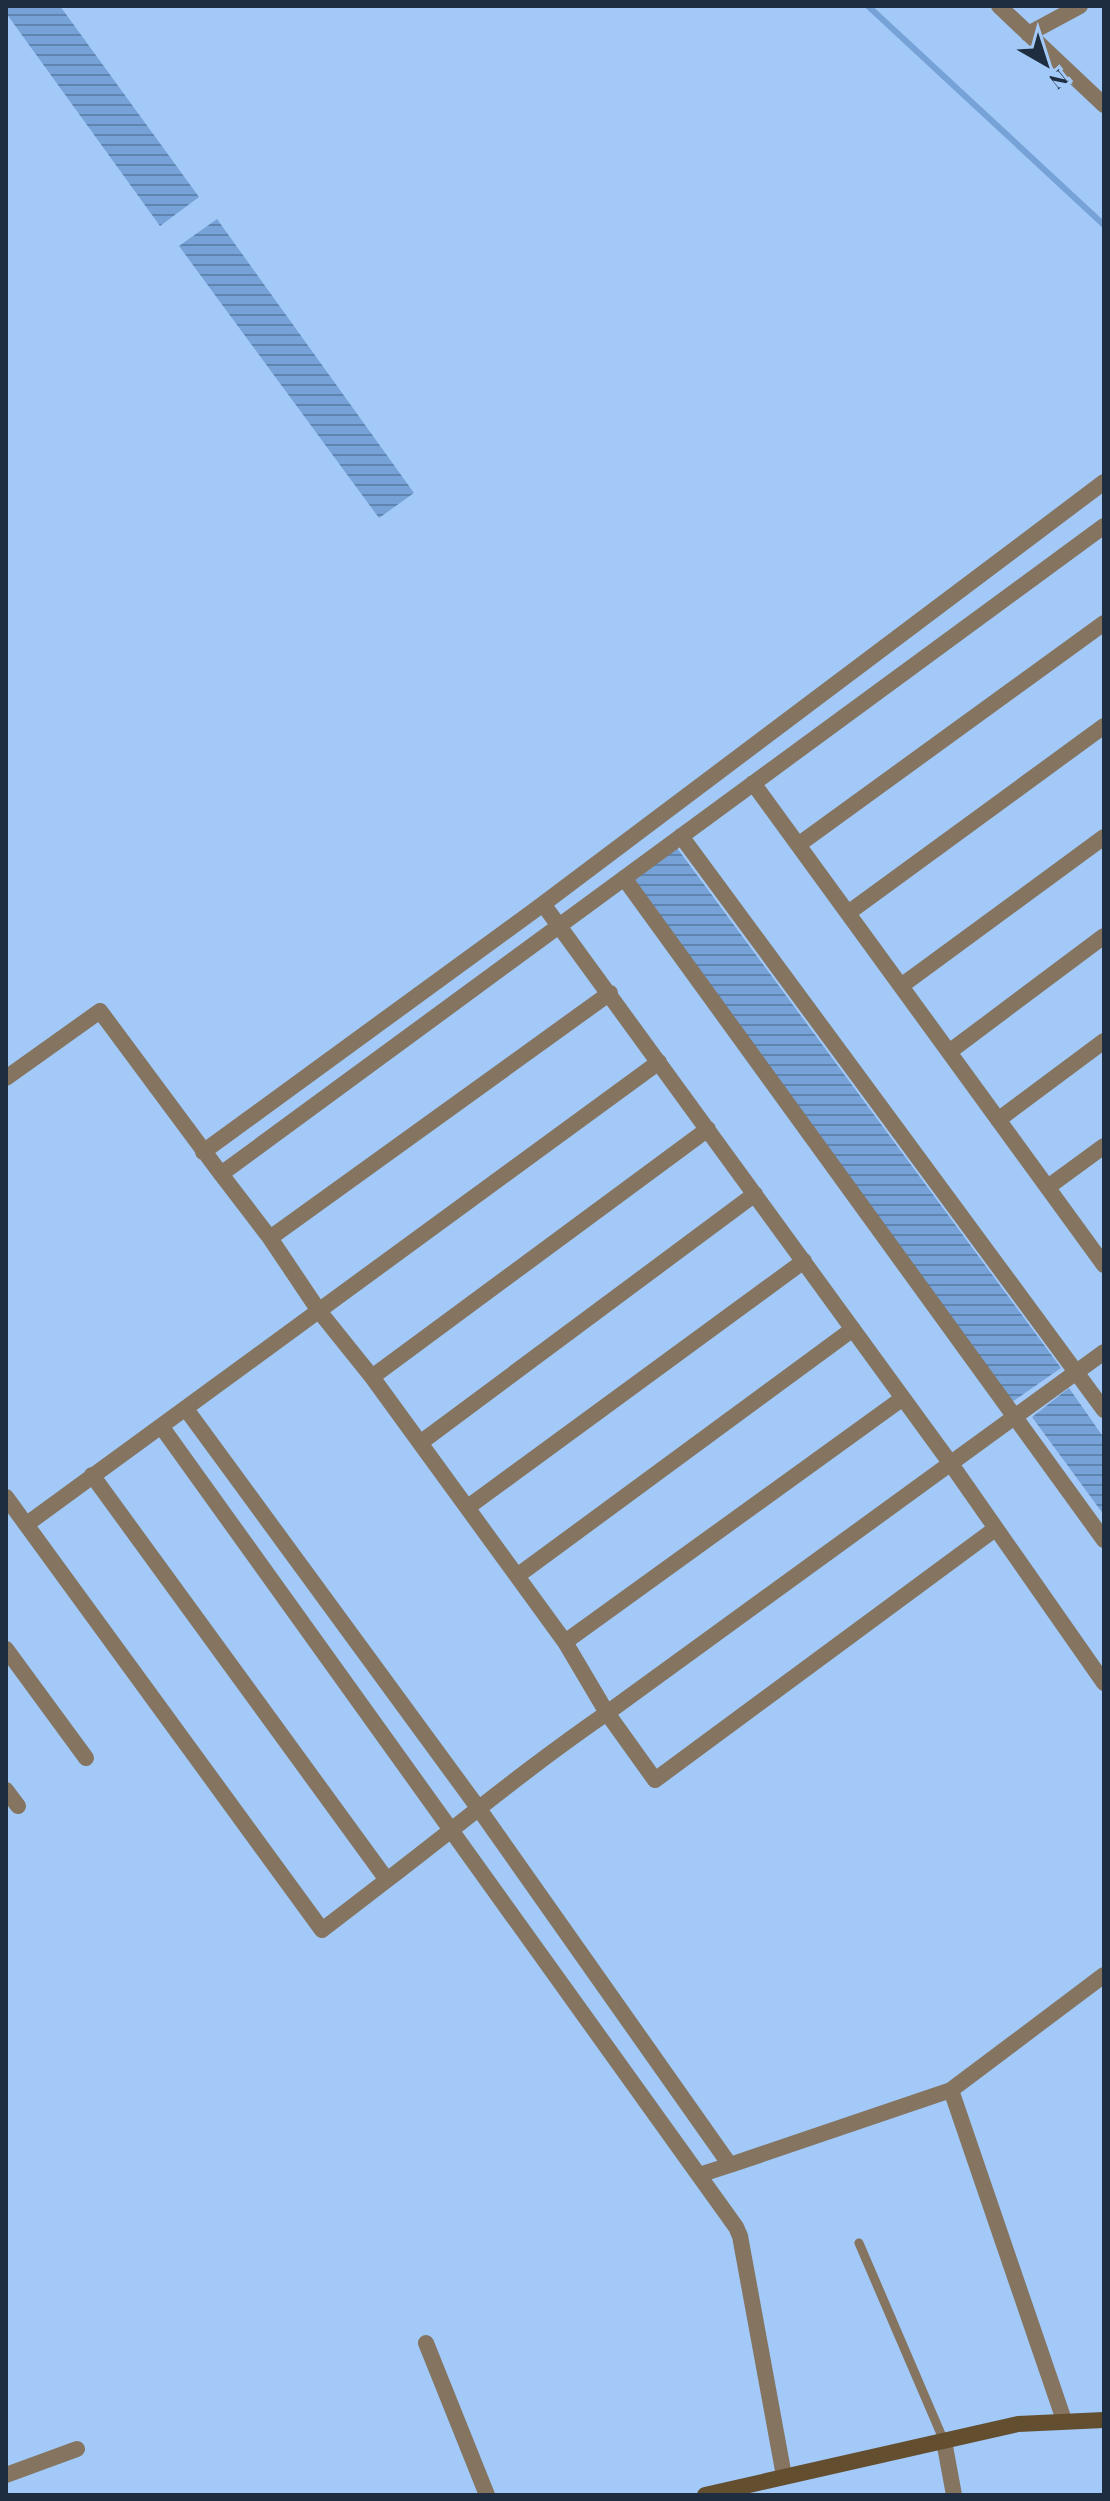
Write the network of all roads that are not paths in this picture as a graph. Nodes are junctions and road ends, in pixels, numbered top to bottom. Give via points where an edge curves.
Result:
1 (999, 6) edge
2 (1080, 6) edge
3 (1028, 34) junction
4 (1098, 89) edge
5 (1104, 105) edge
6 (1104, 482) edge
7 (1104, 526) edge
8 (1104, 623) edge
9 (1104, 726) edge
10 (753, 783) junction
11 (681, 836) junction
12 (1104, 837) edge
13 (798, 845) junction
14 (624, 878) junction
15 (543, 904) junction
16 (848, 913) junction
17 (559, 925) junction
18 (1104, 936) edge
19 (901, 986) junction
20 (610, 993) junction
21 (1104, 1041) edge
22 (1104, 1048) edge
23 (949, 1052) junction
24 (659, 1062) junction
25 (1059, 1076) junction
26 (6, 1078) edge
27 (998, 1120) junction
28 (708, 1129) junction
29 (1104, 1146) edge
30 (203, 1152) junction
31 (221, 1174) junction
32 (1048, 1187) junction
33 (755, 1194) junction
34 (270, 1238) junction
35 (1102, 1257) edge
36 (804, 1261) junction
37 (319, 1311) junction
38 (853, 1329) junction
39 (1104, 1352) edge
40 (1076, 1372) junction
41 (372, 1377) junction
42 (903, 1398) junction
43 (186, 1409) junction
44 (1104, 1410) edge
45 (1014, 1419) junction
46 (161, 1426) junction
47 (420, 1443) junction
48 (951, 1464) junction
49 (92, 1475) junction
50 (6, 1497) edge
51 (468, 1507) junction
52 (27, 1524) junction
53 (995, 1529) junction
54 (1104, 1540) edge
55 (517, 1576) junction
56 (565, 1642) junction
57 (6, 1649) edge
58 (1104, 1683) edge
59 (607, 1713) junction
60 (86, 1758) dead end
61 (6, 1790) edge
62 (18, 1806) dead end
63 (479, 1809) junction
64 (453, 1830) junction
65 (387, 1880) junction
66 (1104, 1975) edge
67 (951, 2090) junction
68 (730, 2165) junction
69 (699, 2175) junction
70 (859, 2243) dead end
71 (426, 2343) dead end
72 (1064, 2420) junction
73 (1104, 2420) edge
74 (944, 2441) junction
75 (77, 2449) dead end
76 (6, 2475) edge
77 (784, 2476) junction
78 (487, 2495) edge
79 (705, 2495) edge
80 (954, 2495) edge

1 - 3 street
2 - 3 street
3 - 4 street
4 - 5 street
6 - 15 street
7 - 10 street
8 - 13 street
9 - 16 street
10 - 11 street
10 - 13 street
11 - 14 street
11 - 40 street
12 - 19 street
13 - 16 street
14 - 17 street
14 - 45 street
15 - 17 street
15 - 30 street
16 - 19 street
17 - 20 street
17 - 31 street
18 - 23 street
19 - 23 street
20 - 24 street
20 - 34 street
21 - 25 street
22 - 25 street
23 - 27 street
24 - 28 street
24 - 37 street
25 - 27 street
26 - 30 street via 100,1011
27 - 32 street
28 - 33 street
28 - 41 street
29 - 32 street
30 - 31 street
31 - 34 street
32 - 35 street
33 - 36 street
33 - 47 street
34 - 37 street
36 - 38 street
36 - 51 street
37 - 41 street
37 - 43 street
38 - 42 street
38 - 55 street
39 - 40 street
40 - 44 street
40 - 45 street
41 - 47 street
42 - 48 street
42 - 56 street
43 - 46 street
43 - 63 street
45 - 48 street
45 - 54 street
46 - 49 street
46 - 64 street
47 - 51 street
48 - 53 street
48 - 59 street
49 - 52 street
49 - 65 street
50 - 52 street
51 - 55 street
52 - 65 street via 322,1930
53 - 58 street
53 - 59 street via 655,1780
55 - 56 street
56 - 59 street
57 - 60 street
59 - 63 street
61 - 62 street
63 - 64 street
63 - 68 street
64 - 65 street
64 - 69 street
66 - 67 street
67 - 68 street
67 - 72 street
68 - 69 street
69 - 77 street via 740,2236
70 - 74 lane
71 - 78 street
72 - 73 street
72 - 74 street
74 - 77 street
74 - 80 street
75 - 76 street
77 - 79 street

